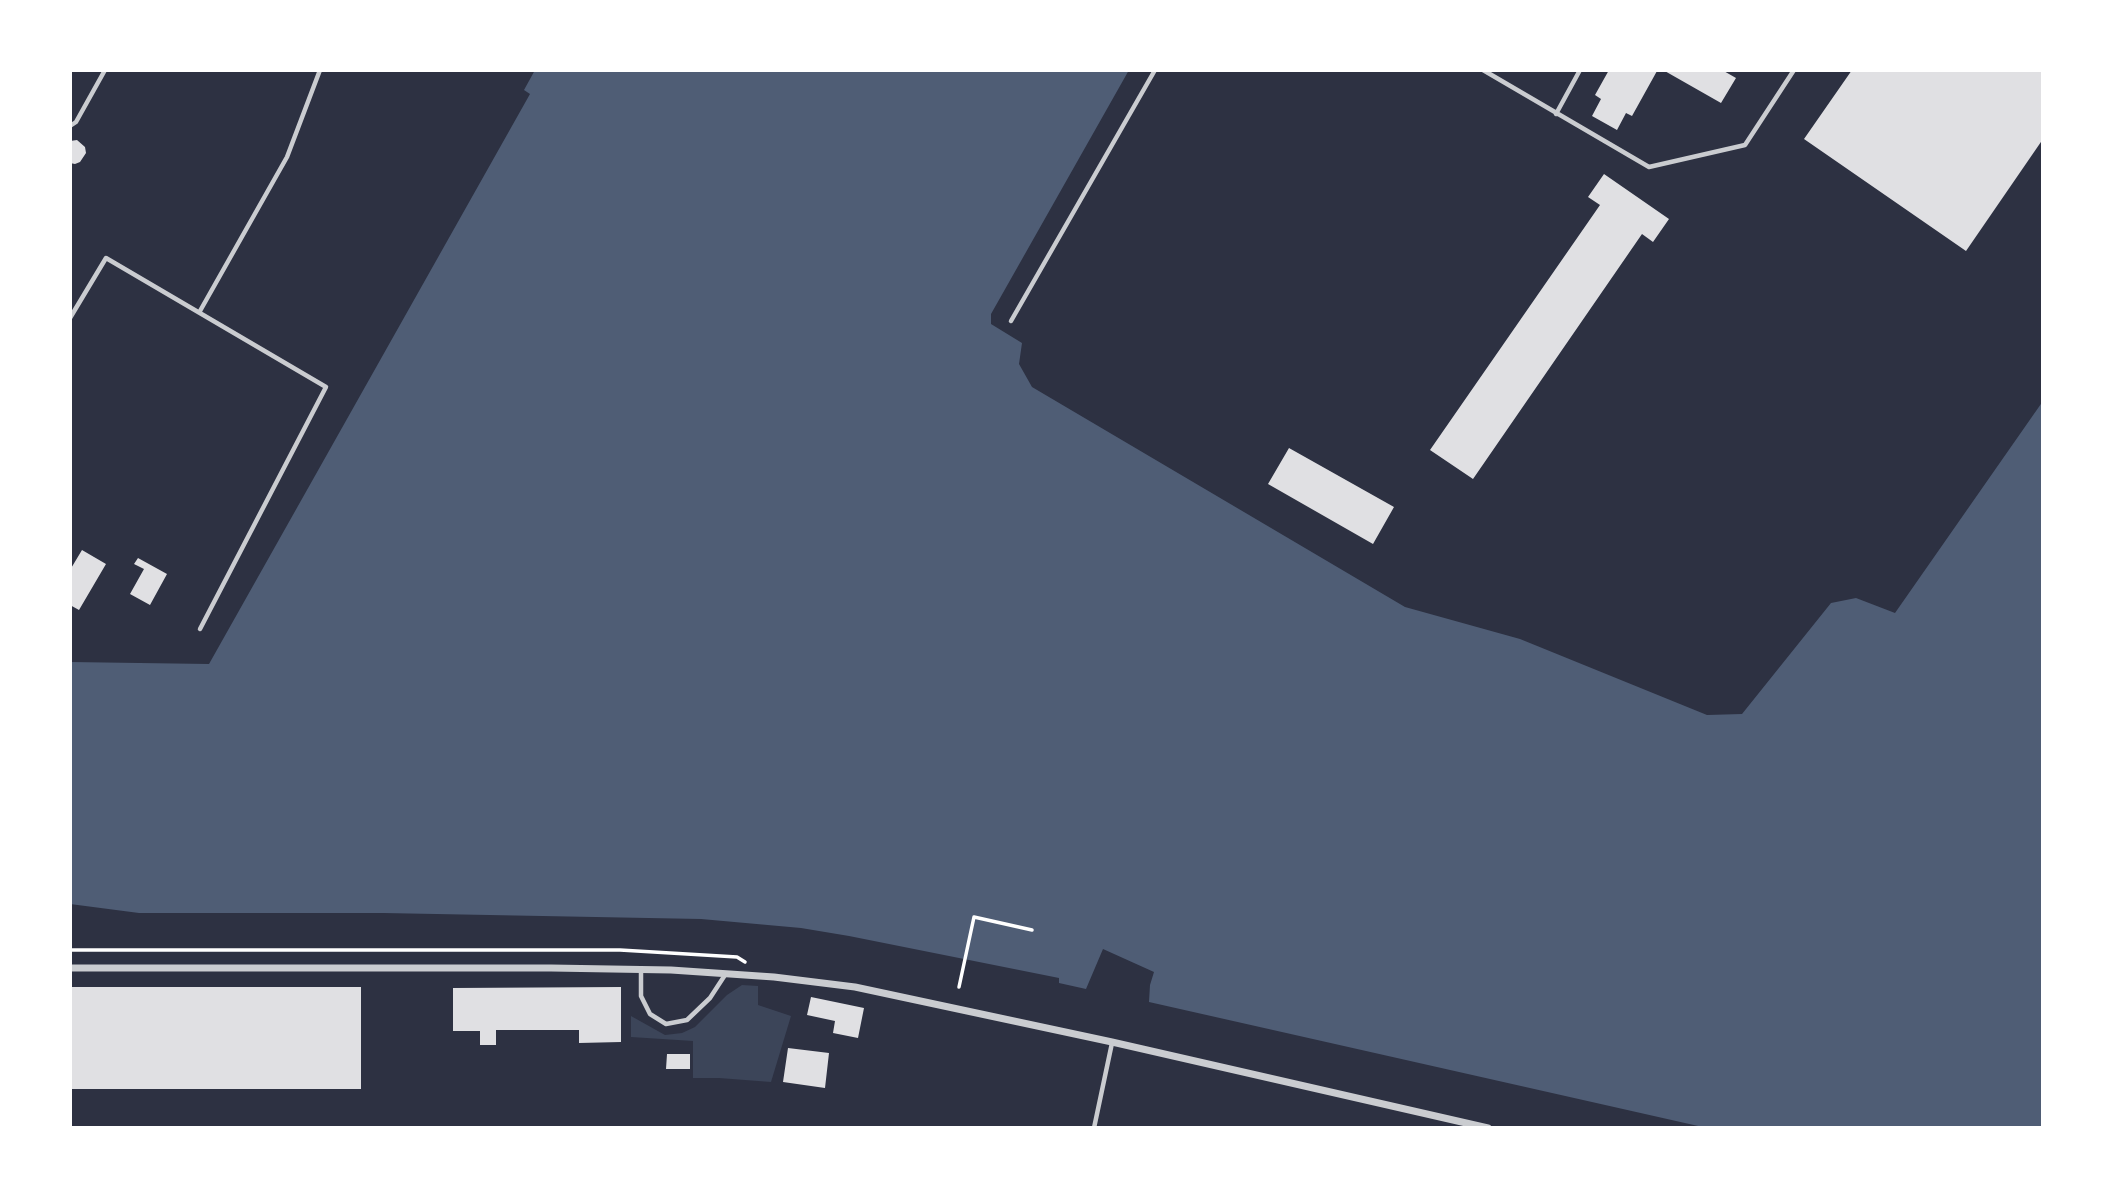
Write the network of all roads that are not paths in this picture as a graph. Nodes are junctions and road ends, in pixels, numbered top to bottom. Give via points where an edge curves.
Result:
1 (105, 70) edge
2 (320, 70) edge
3 (1155, 70) edge
4 (1483, 70) edge
5 (1580, 70) edge
6 (1794, 70) edge
7 (1556, 114) junction
8 (70, 127) edge
9 (200, 311) junction
10 (70, 318) edge
11 (1011, 321) dead end
12 (200, 629) dead end
13 (70, 968) edge
14 (640, 970) junction
15 (726, 973) junction
16 (1112, 1042) junction
17 (1094, 1128) edge
18 (1488, 1128) edge

1 - 8 lane
2 - 9 lane via 287,157
3 - 11 lane
4 - 7 lane
5 - 7 lane
6 - 7 lane via 1745,145 1649,167
9 - 10 lane via 106,258
9 - 12 lane via 326,387
13 - 14 street
14 - 15 street
14 - 15 lane via 641,996 650,1014 666,1024 687,1020 710,998
15 - 16 street via 855,987
16 - 17 lane
16 - 18 street

